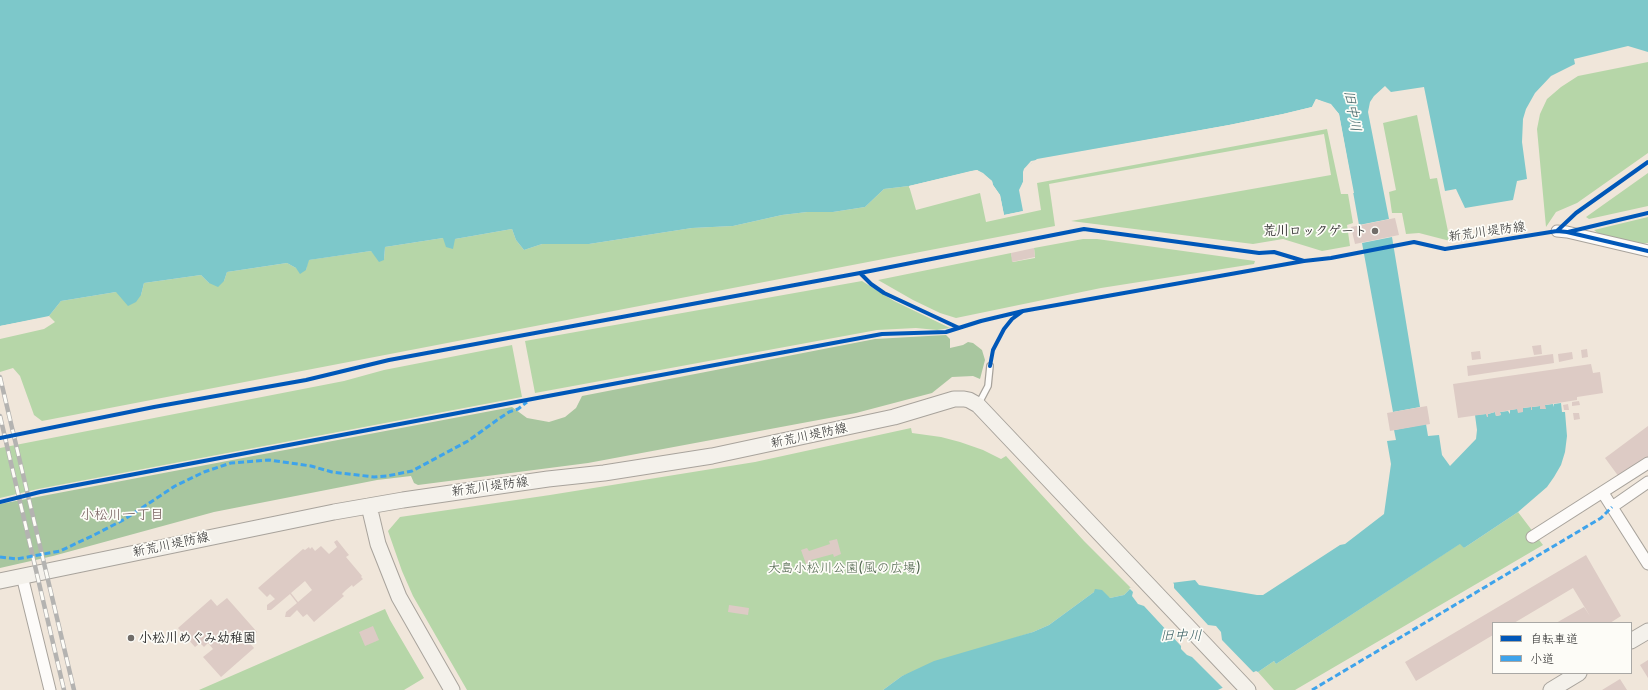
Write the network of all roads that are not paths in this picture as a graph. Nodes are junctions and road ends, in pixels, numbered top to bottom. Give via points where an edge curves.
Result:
1 (1557, 232) dead end
2 (1648, 251) edge
3 (990, 366) dead end
4 (978, 405) junction
5 (1648, 464) edge
6 (1648, 482) edge
7 (1603, 493) junction
8 (369, 506) junction
9 (1612, 507) junction
10 (1532, 537) dead end
11 (1648, 564) edge
12 (22, 576) junction
13 (0, 581) edge
14 (1648, 631) edge
15 (1632, 640) edge
16 (1577, 674) edge
17 (50, 690) edge
18 (452, 690) edge
19 (1248, 690) edge
20 (1551, 690) edge

1 - 2 street via 1567,232
3 - 4 lane via 988,386
4 - 8 street, 新荒川堤防線 via 969,400 954,399 894,417 712,456
4 - 19 street, 新荒川堤防線
5 - 7 street
6 - 9 street
7 - 9 street
7 - 10 street
8 - 12 street, 新荒川堤防線
8 - 18 street via 378,544 399,597
9 - 11 street
12 - 13 street, 新荒川堤防線
12 - 17 street
14 - 15 street
16 - 20 street

